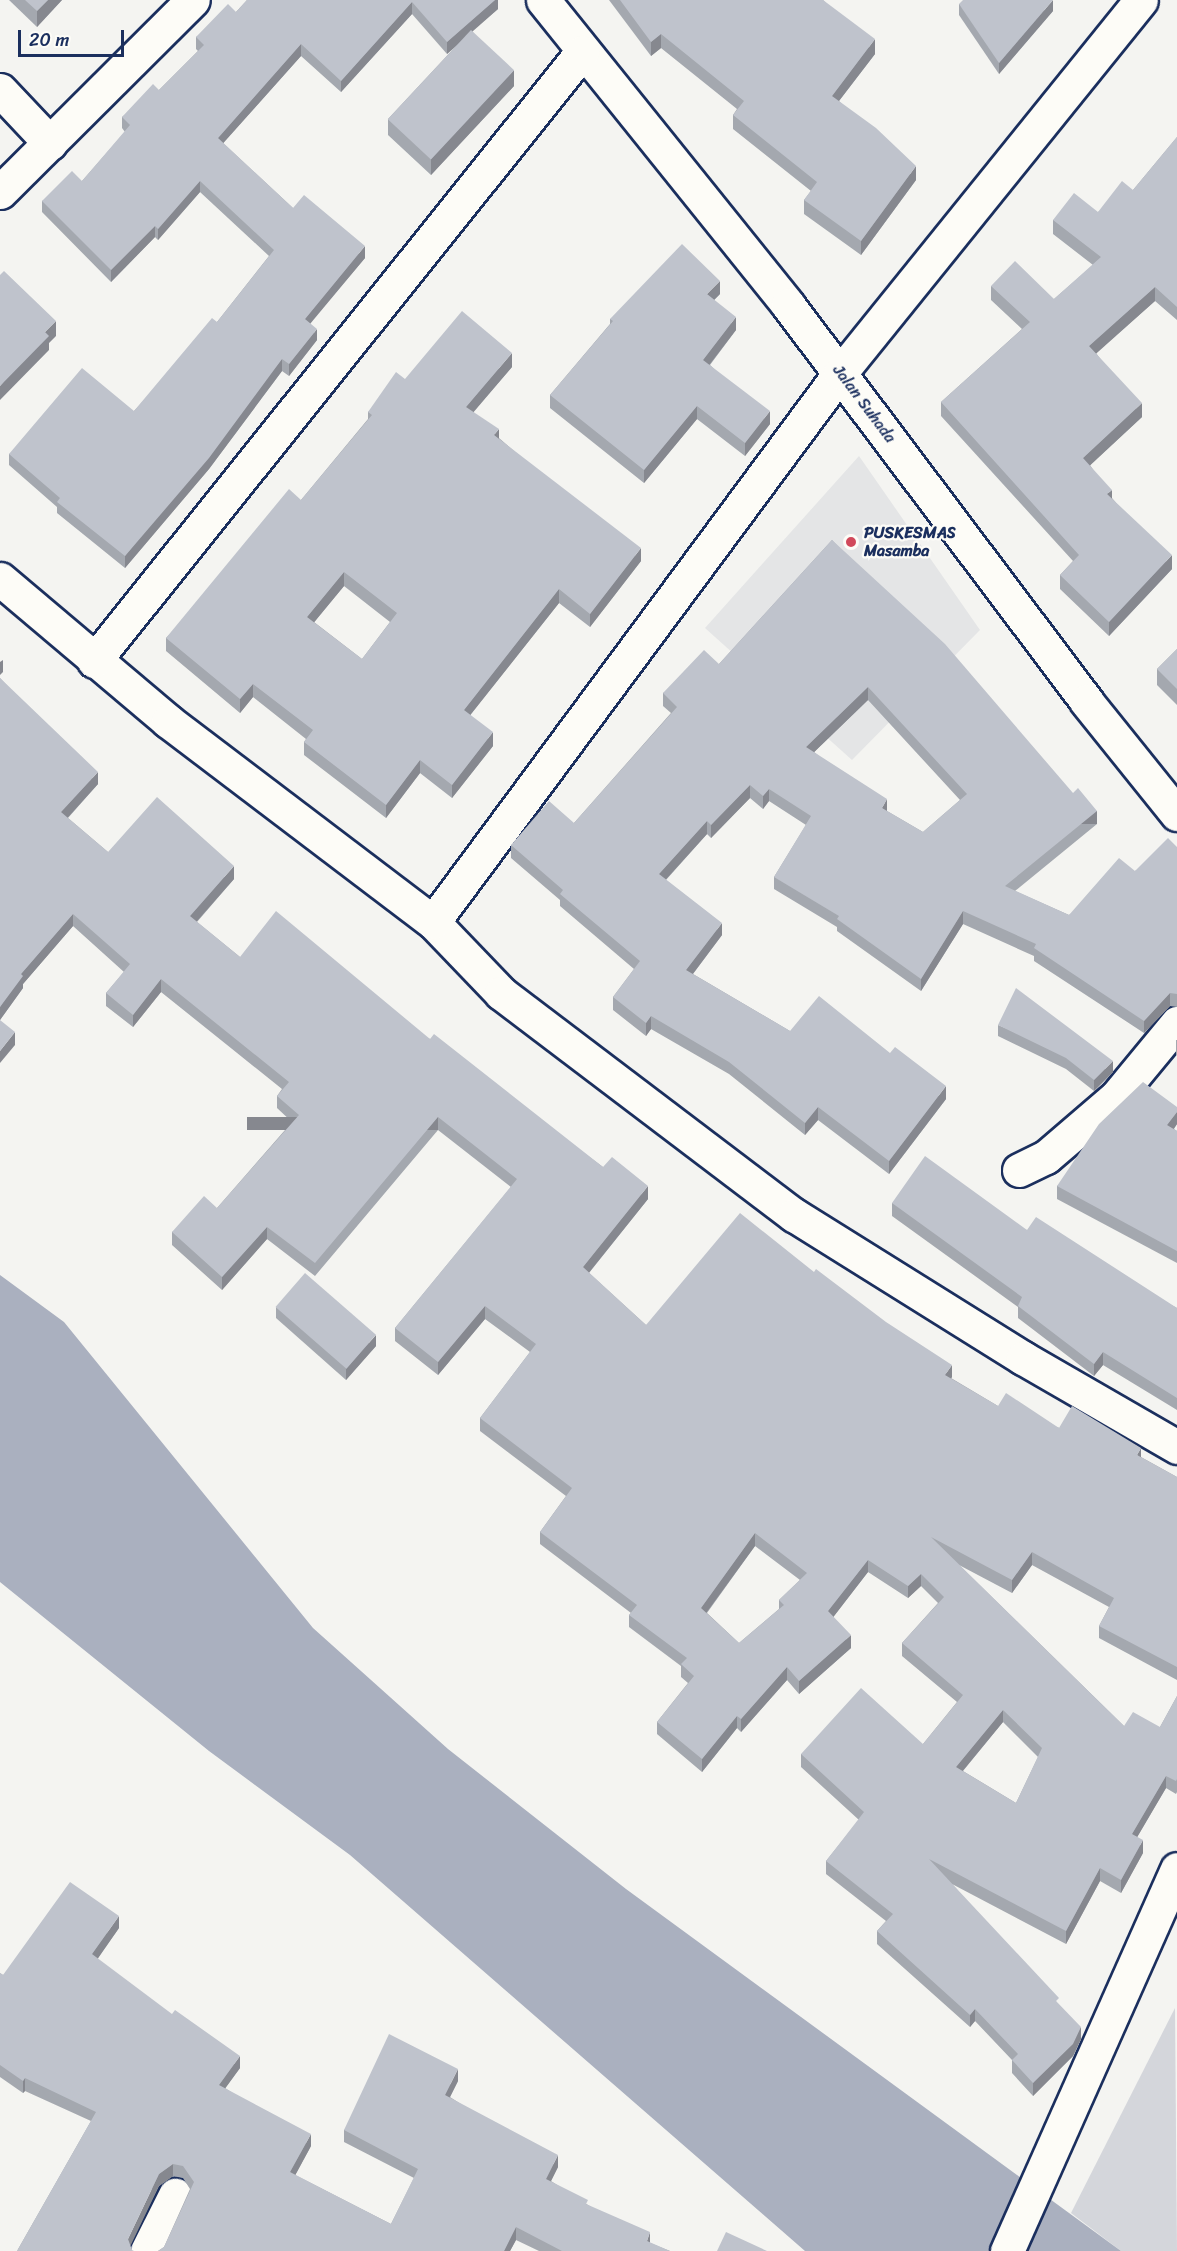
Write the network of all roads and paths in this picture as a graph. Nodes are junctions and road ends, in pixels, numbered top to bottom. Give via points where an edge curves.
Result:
1 (193, 0) edge
2 (543, 0) edge
3 (1141, 0) edge
4 (582, 52) junction
5 (0, 90) edge
6 (50, 143) junction
7 (0, 192) edge
8 (840, 373) junction
9 (0, 579) edge
10 (94, 661) junction
11 (1177, 814) edge
12 (433, 922) junction
13 (1177, 1023) edge
14 (1019, 1170) dead end
15 (1177, 1447) edge
16 (1177, 1869) edge
17 (175, 2195) dead end
18 (147, 2251) edge
19 (1007, 2251) edge

1 - 6 main road
2 - 4 main road, Jalan Suhada
3 - 8 main road
4 - 8 main road, Jalan Suhada
4 - 10 main road
5 - 6 main road
6 - 7 main road
8 - 11 main road, Jalan Suhada via 1086,701
8 - 12 main road
9 - 10 main road
10 - 12 main road
12 - 15 main road via 501,993 794,1215 1023,1358
13 - 14 main road via 1116,1097 1046,1157
16 - 19 main road
17 - 18 main road

